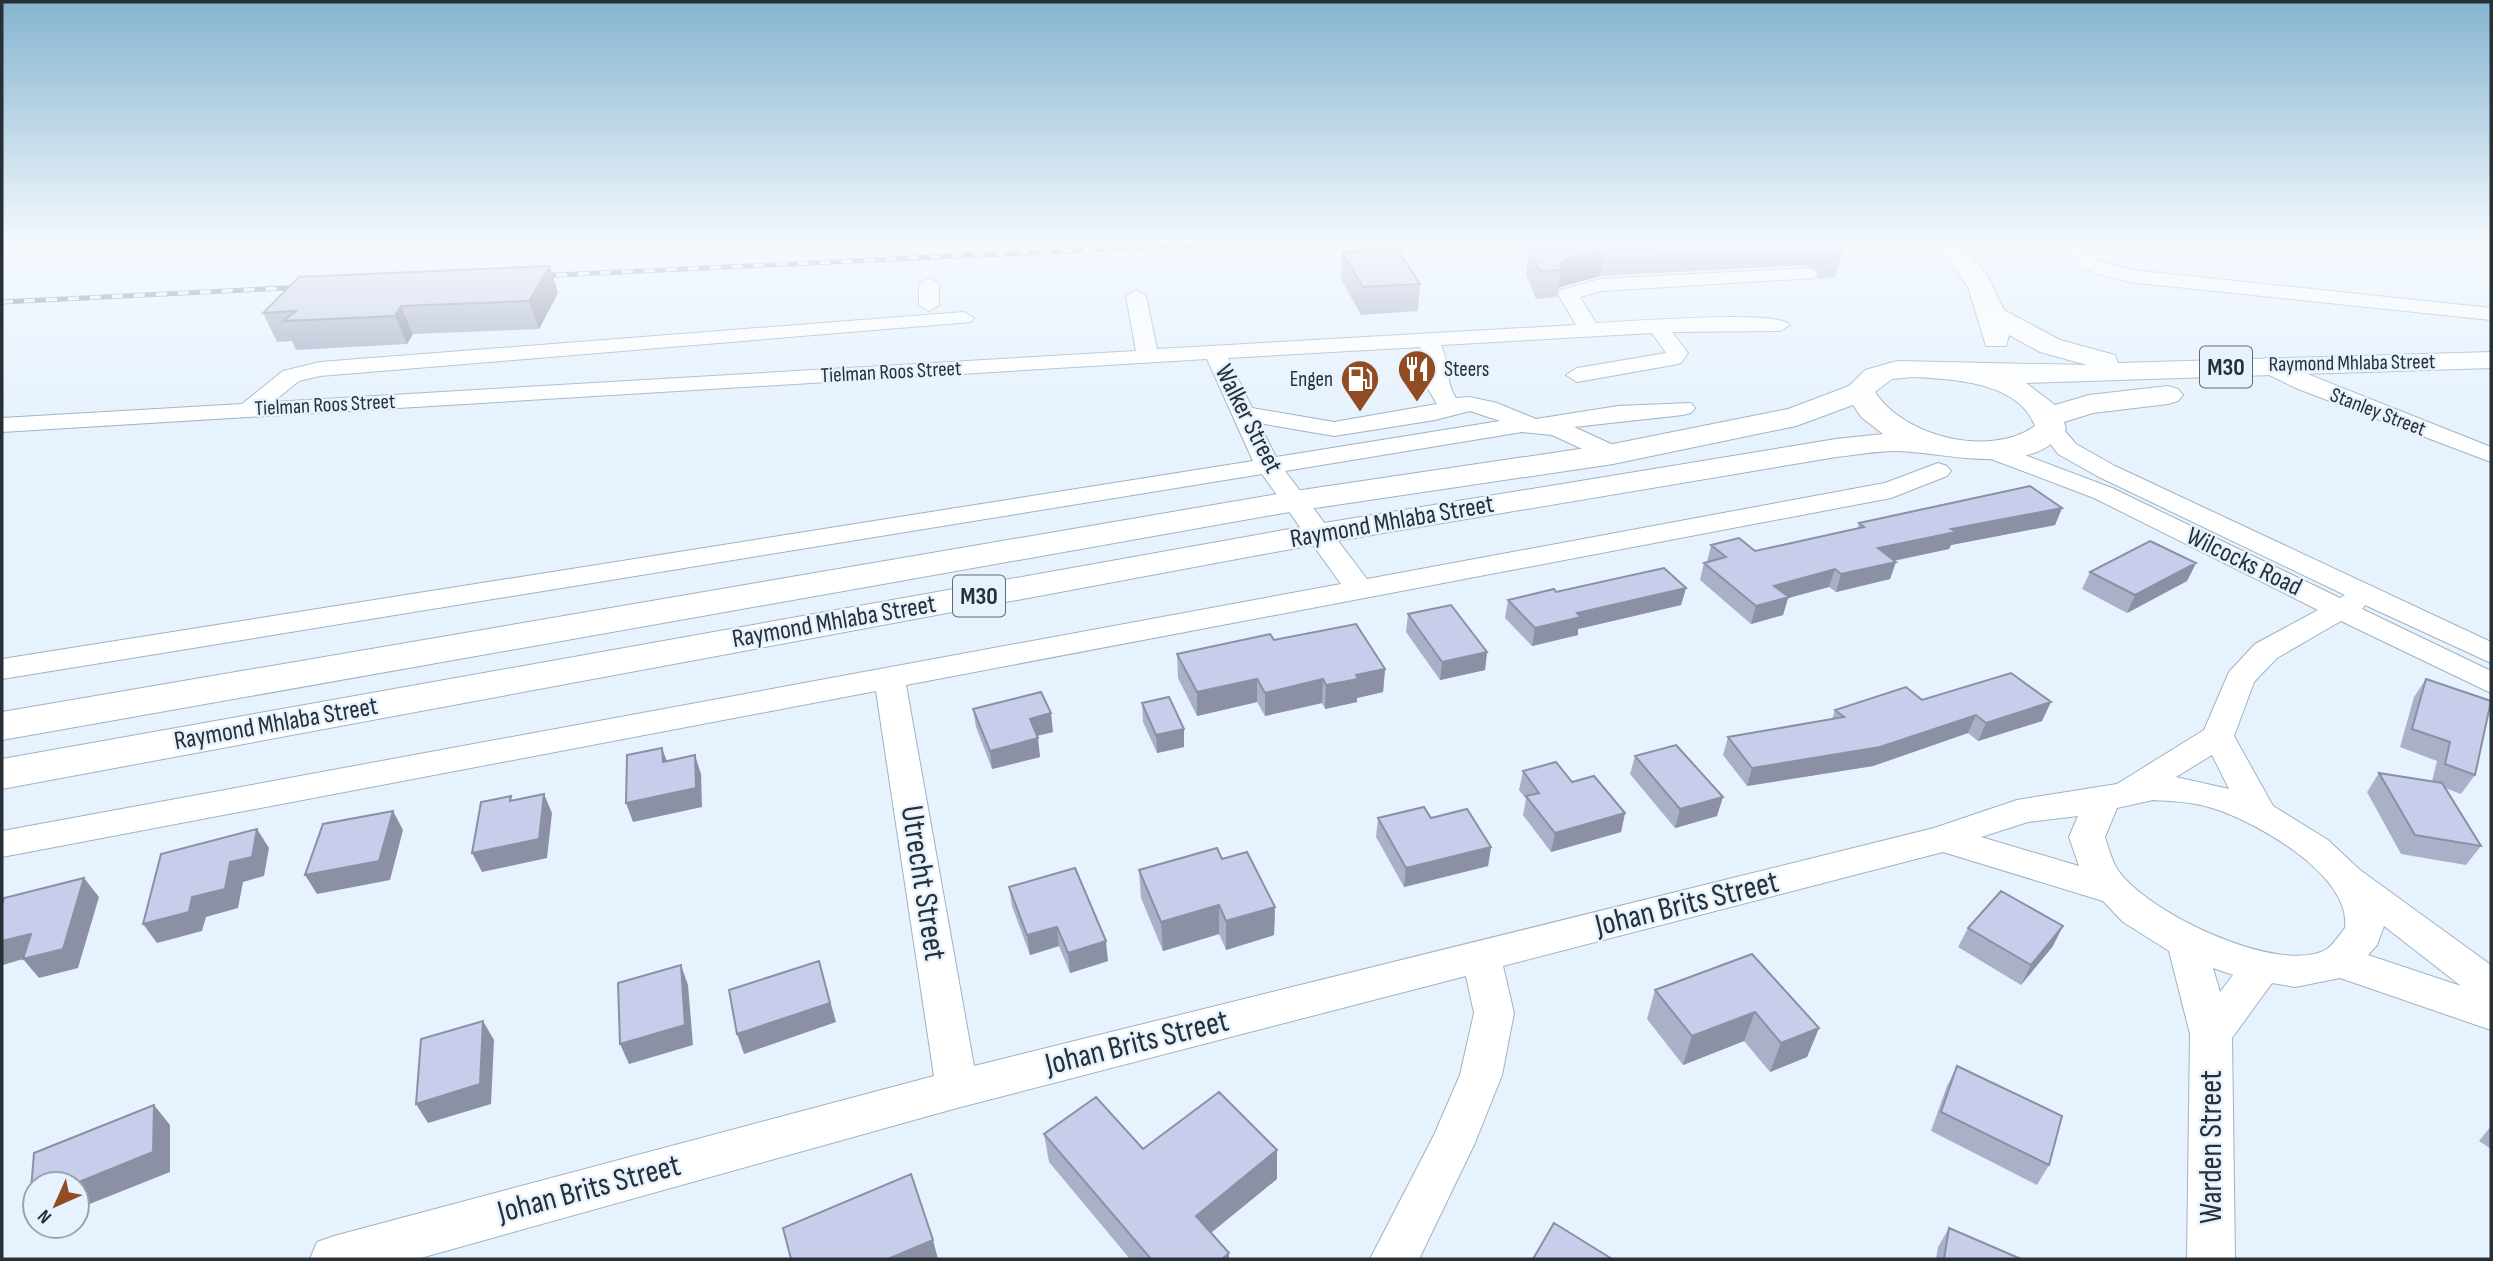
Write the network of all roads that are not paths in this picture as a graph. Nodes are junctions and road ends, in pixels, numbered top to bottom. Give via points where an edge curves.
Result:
1 (920, 301) edge
2 (939, 301) edge
3 (1137, 301) edge
4 (1571, 301) edge
5 (1989, 301) edge
6 (2366, 301) edge
7 (2491, 314) edge
8 (1995, 316) junction
9 (964, 318) junction
10 (891, 323) junction
11 (1780, 325) dead end
12 (1657, 326) junction
13 (1590, 330) junction
14 (1427, 339) junction
15 (541, 352) junction
16 (1214, 352) junction
17 (1148, 356) junction
18 (2491, 360) edge
19 (2267, 365) junction
20 (958, 368) junction
21 (1913, 368) junction
22 (2185, 370) junction
23 (885, 372) junction
24 (1577, 375) dead end
25 (2491, 377) edge
26 (2014, 383) junction
27 (2306, 384) junction
28 (1860, 392) junction
29 (516, 393) junction
30 (1450, 406) junction
31 (1684, 408) dead end
32 (250, 409) junction
33 (1242, 413) junction
34 (2050, 423) junction
35 (1364, 424) junction
36 (2, 425) edge
37 (1531, 425) junction
38 (1381, 446) junction
39 (1613, 454) junction
40 (2491, 455) edge
41 (1963, 456) junction
42 (1266, 464) junction
43 (1295, 501) junction
44 (1318, 534) junction
45 (1359, 588) junction
46 (2353, 602) junction
47 (2491, 654) edge
48 (2, 669) edge
49 (889, 677) junction
50 (2491, 683) edge
51 (2, 726) edge
52 (2218, 736) junction
53 (2, 774) edge
54 (2114, 796) junction
55 (2261, 815) junction
56 (1943, 839) junction
57 (2, 844) edge
58 (2343, 875) junction
59 (2113, 890) junction
60 (2188, 943) junction
61 (1481, 956) junction
62 (2340, 962) junction
63 (2262, 967) junction
64 (2491, 987) edge
65 (2491, 1013) edge
66 (2211, 1034) junction
67 (957, 1089) junction
68 (334, 1259) edge
69 (1394, 1259) edge
70 (2211, 1259) edge

1 - 10 street
2 - 9 street
3 - 17 street
4 - 13 street
5 - 8 main road
6 - 7 street
8 - 21 main road via 1953,357
8 - 22 main road via 2074,354
8 - 26 main road via 1997,360
9 - 10 street
9 - 20 street
10 - 15 street
10 - 23 street
11 - 12 street, Tielman Roos Street
12 - 13 street, Tielman Roos Street
12 - 24 street via 1675,348 1673,358
13 - 14 street, Tielman Roos Street
14 - 16 street, Tielman Roos Street
14 - 30 street via 1436,358 1436,384
15 - 29 street
15 - 32 street via 309,370 291,376
16 - 17 street, Tielman Roos Street
16 - 33 street, Walker Street
17 - 20 street, Tielman Roos Street
18 - 19 main road, Raymond Mhlaba Street / M30
19 - 22 main road, Raymond Mhlaba Street / M30
19 - 27 street, Stanley Street
20 - 23 street, Tielman Roos Street
21 - 26 main road, Raymond Mhlaba Street / M30
21 - 28 main road, Raymond Mhlaba Street / M30 via 1875,375 1864,382
22 - 26 main road, Raymond Mhlaba Street / M30 via 2054,375
23 - 29 street, Tielman Roos Street
25 - 27 main road, Raymond Mhlaba Street / M30
26 - 34 main road, Raymond Mhlaba Street / M30 via 2039,404
27 - 34 main road, Raymond Mhlaba Street / M30 via 2117,399
27 - 40 street, Stanley Street
28 - 39 main road, Raymond Mhlaba Street / M30 via 1796,416
28 - 41 main road, Raymond Mhlaba Street / M30 via 1877,418
29 - 32 street, Tielman Roos Street
30 - 35 street via 1435,413
30 - 37 street via 1492,408
31 - 37 street
32 - 36 street, Tielman Roos Street
33 - 35 street via 1281,417 1317,428
33 - 42 street, Walker Street
34 - 41 main road, Raymond Mhlaba Street / M30 via 2041,440 2021,448
34 - 46 street, Wilcocks Road via 2067,449
35 - 38 street
37 - 38 street
37 - 39 street via 1557,428
38 - 42 street
39 - 43 main road, Raymond Mhlaba Street / M30
41 - 44 main road, Raymond Mhlaba Street / M30 via 1895,442 1856,445
41 - 45 street, Raymond Mhlaba Street via 1891,490
41 - 46 street, Wilcocks Road via 2103,493
42 - 43 street, Walker Street
42 - 48 street
43 - 44 street, Walker Street
43 - 51 main road, Raymond Mhlaba Street / M30
44 - 45 street, Walker Street
44 - 53 main road, Raymond Mhlaba Street / M30
45 - 49 street, Raymond Mhlaba Street
46 - 47 street, Wilcocks Road
46 - 50 street, Wilcocks Road
46 - 52 street via 2266,651 2240,679
49 - 57 street, Raymond Mhlaba Street
49 - 67 street, Utrecht Street
52 - 54 street
52 - 55 street
54 - 55 street, Johan Brits Street via 2154,788 2188,791
54 - 56 street, Johan Brits Street via 2007,815
54 - 59 street via 2091,813 2084,829 2086,848
55 - 58 street, Johan Brits Street via 2302,839
56 - 59 street
56 - 61 street, Johan Brits Street
58 - 62 street via 2360,901 2366,925 2359,946
58 - 64 street
59 - 60 street via 2146,919
60 - 63 street
60 - 66 street, Warden Street
61 - 67 street, Johan Brits Street
61 - 69 street via 1494,1013 1481,1075 1452,1145
62 - 63 street via 2319,968
62 - 65 street
63 - 66 street, Warden Street
66 - 70 street, Warden Street
67 - 68 street, Johan Brits Street

